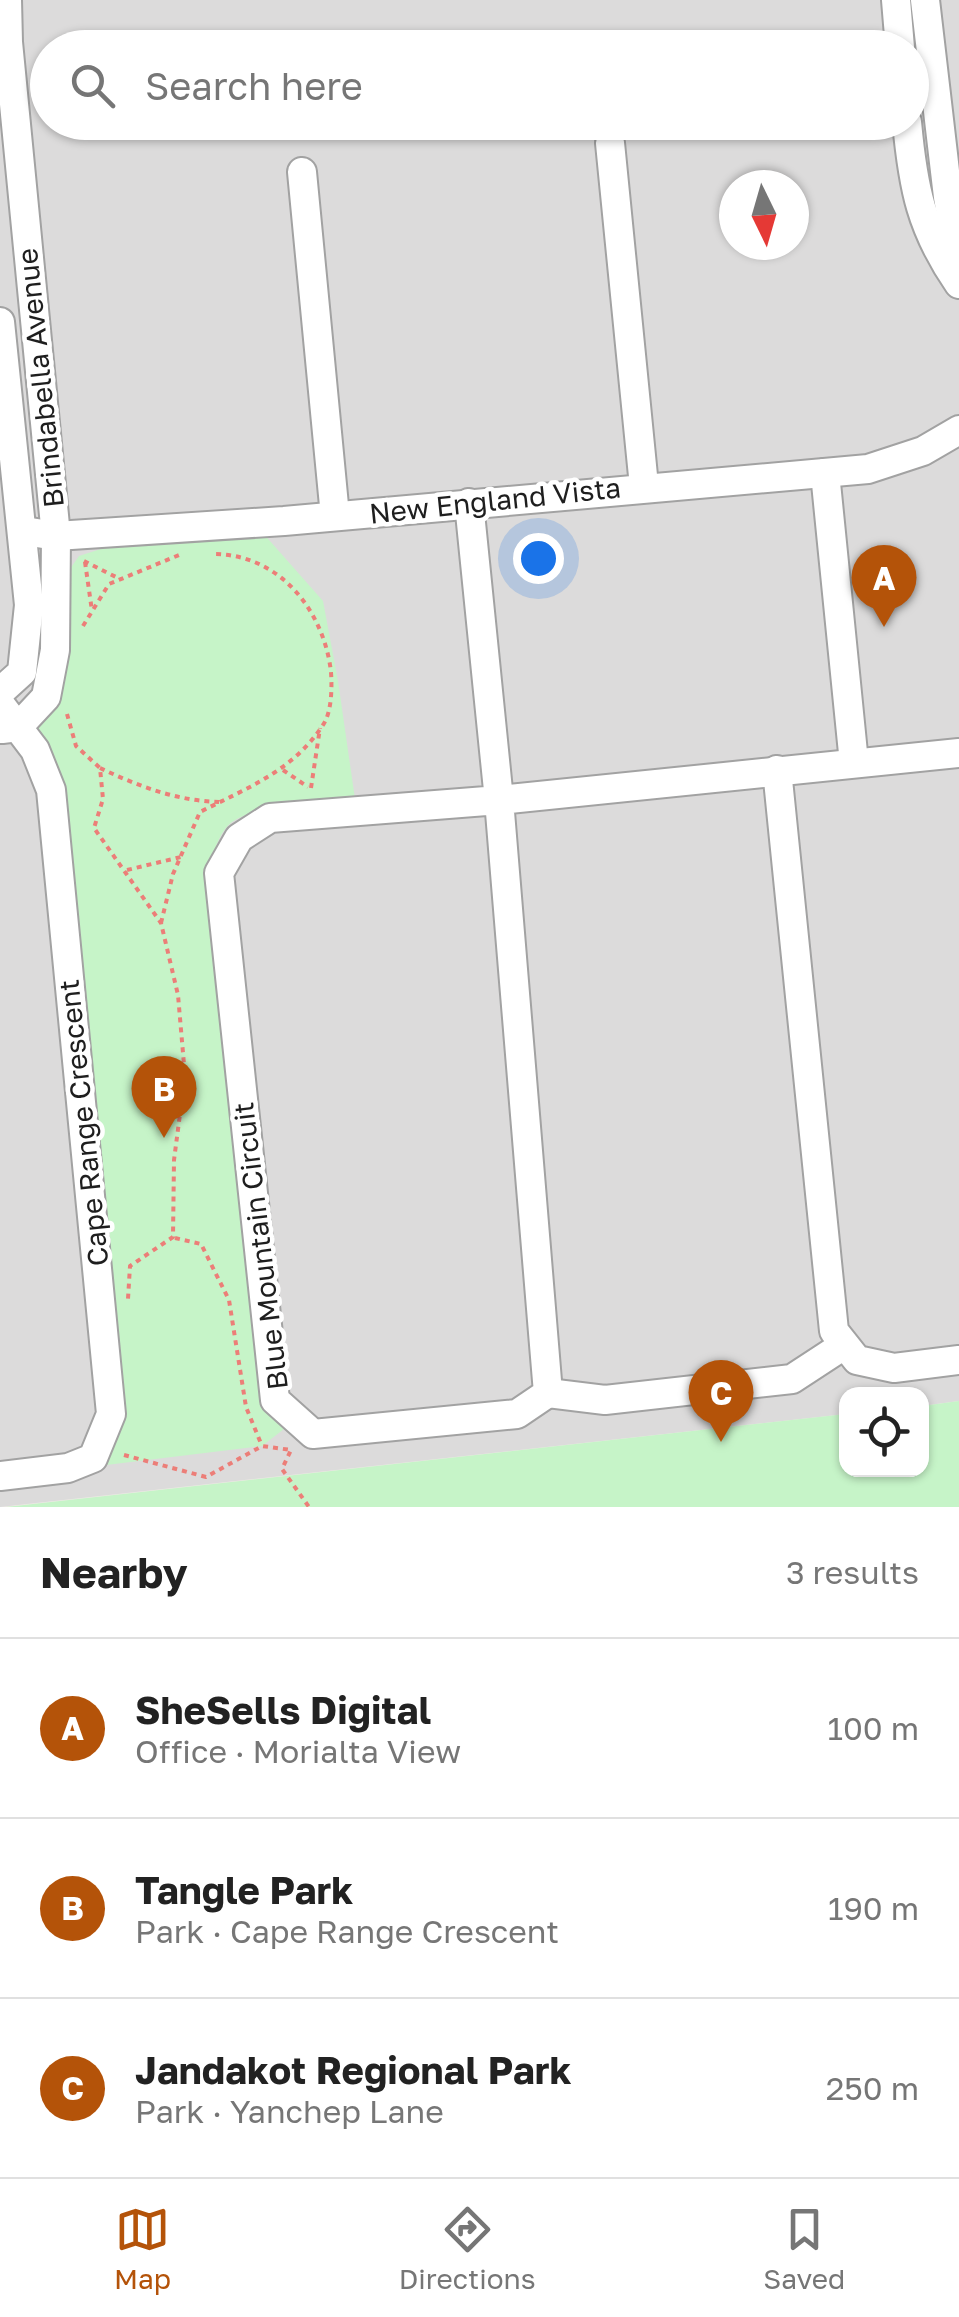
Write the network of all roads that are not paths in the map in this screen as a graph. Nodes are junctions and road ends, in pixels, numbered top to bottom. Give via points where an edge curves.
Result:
1 (7, 0) edge
2 (896, 0) edge
3 (925, 0) edge
4 (898, 30) edge
5 (910, 140) edge
6 (610, 143) dead end
7 (302, 172) dead end
8 (953, 195) edge
9 (919, 203) junction
10 (959, 259) edge
11 (959, 284) edge
12 (0, 322) edge
13 (959, 430) edge
14 (825, 473) junction
15 (644, 486) junction
16 (469, 502) junction
17 (335, 516) junction
18 (24, 532) junction
19 (56, 536) junction
20 (0, 692) edge
21 (0, 704) edge
22 (9, 728) edge
23 (959, 752) edge
24 (854, 763) junction
25 (777, 770) junction
26 (499, 800) junction
27 (844, 1344) junction
28 (959, 1360) edge
29 (548, 1393) junction
30 (0, 1476) edge

1 - 19 street, Brindabella Avenue
2 - 4 street
3 - 8 street
5 - 9 street
6 - 15 street
7 - 17 street
8 - 9 street
8 - 10 street
9 - 11 street via 935,250
12 - 18 street, Brindabella Avenue
13 - 14 street, New England Vista via 923,451
14 - 15 street, New England Vista
14 - 24 street
15 - 16 street, New England Vista
16 - 17 street, New England Vista
16 - 26 street
17 - 19 street, New England Vista
18 - 19 street, New England Vista
18 - 20 street, Brindabella Avenue via 29,605 22,672
19 - 22 street, Brindabella Avenue via 55,650 46,698
21 - 22 street, Cape Range Crescent
22 - 30 street, Cape Range Crescent via 35,750 51,790 111,1414 93,1458 68,1468
23 - 24 street, Blue Mountain Circuit
24 - 25 street, Blue Mountain Circuit
25 - 26 street, Blue Mountain Circuit
25 - 27 street via 834,1331
26 - 29 street
26 - 29 street, Blue Mountain Circuit via 270,818 239,838 220,872 275,1400 313,1434 517,1414
27 - 28 street via 856,1360 894,1368
27 - 29 street via 792,1379 605,1400

